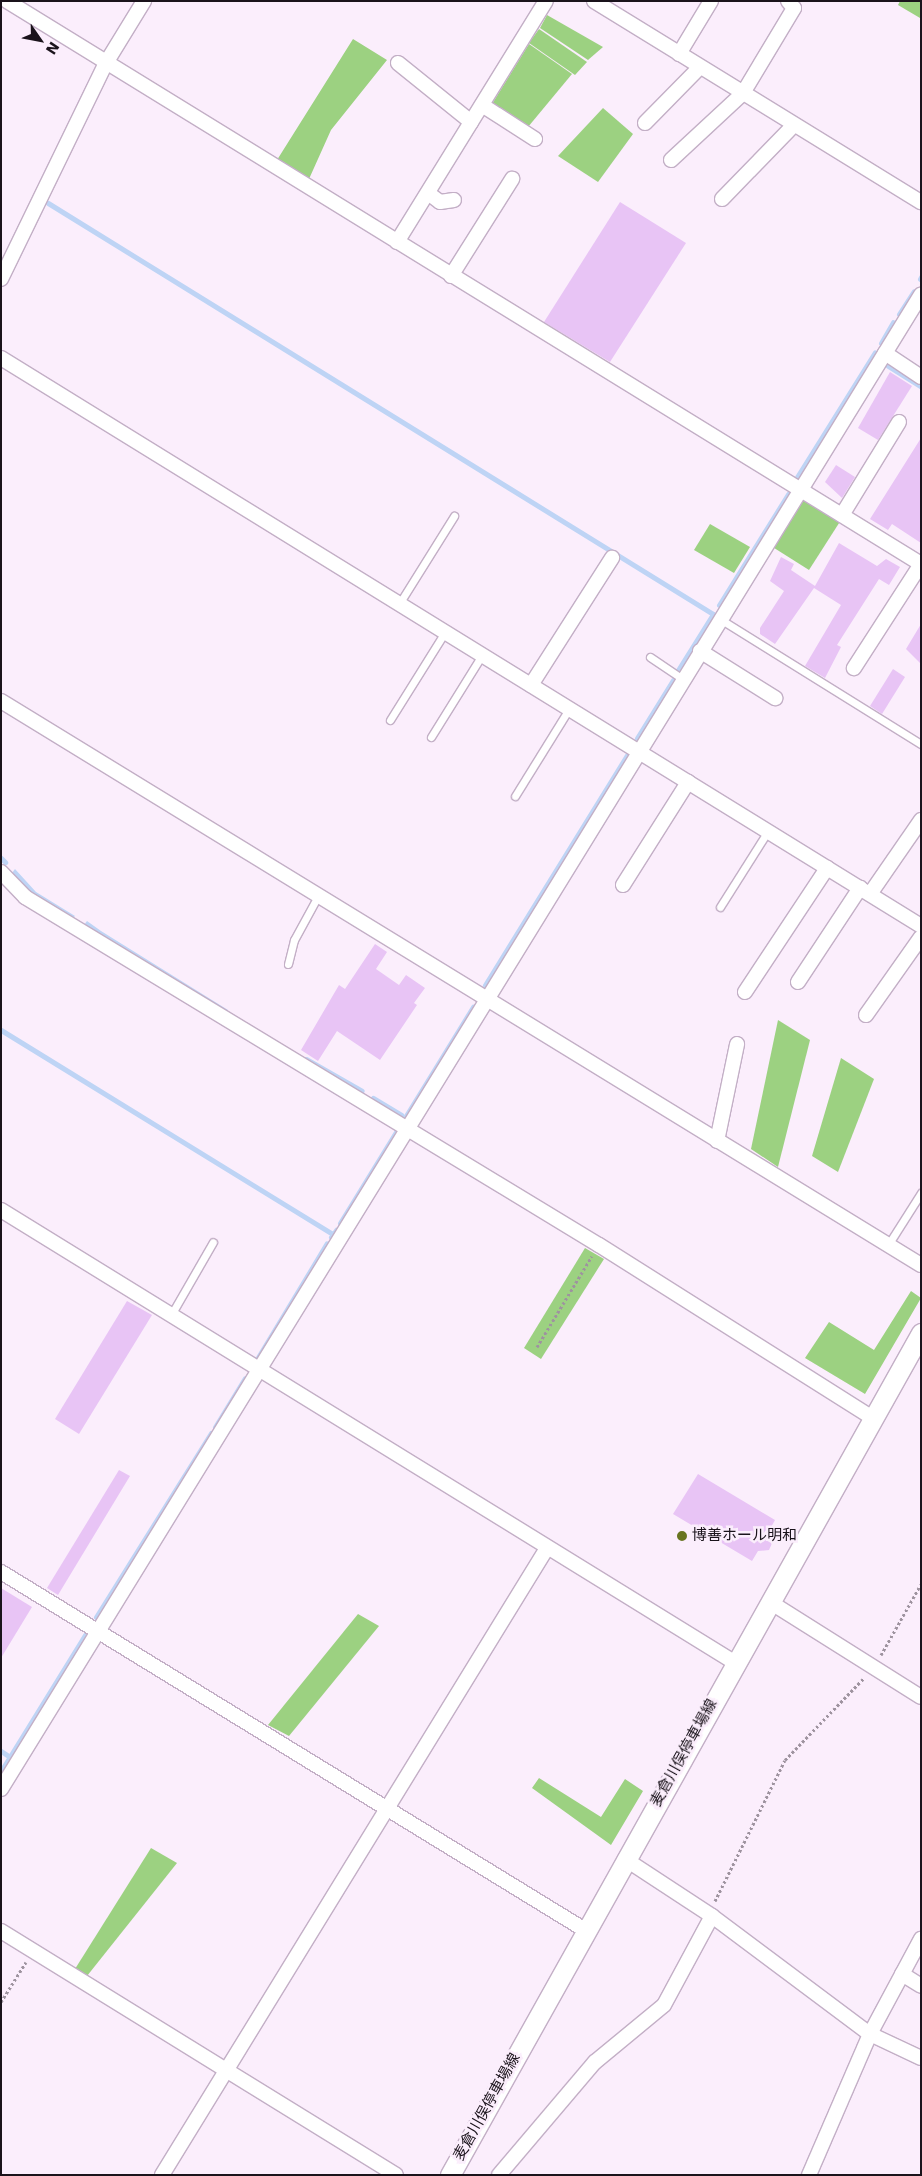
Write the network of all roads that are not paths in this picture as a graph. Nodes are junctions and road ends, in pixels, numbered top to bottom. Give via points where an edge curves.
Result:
1 (7, 1) edge
2 (144, 1) edge
3 (546, 1) edge
4 (594, 1) edge
5 (621, 1) edge
6 (711, 1) edge
7 (788, 1) edge
8 (614, 14) junction
9 (679, 54) junction
10 (106, 63) junction
11 (398, 63) dead end
12 (700, 67) junction
13 (743, 94) junction
14 (482, 105) junction
15 (471, 122) junction
16 (645, 123) dead end
17 (794, 125) junction
18 (535, 139) dead end
19 (671, 160) dead end
20 (512, 179) dead end
21 (428, 192) junction
22 (722, 199) dead end
23 (454, 200) dead end
24 (921, 202) edge
25 (397, 242) junction
26 (451, 276) junction
27 (1, 279) edge
28 (921, 295) edge
29 (885, 353) junction
30 (1, 358) edge
31 (921, 377) edge
32 (899, 422) dead end
33 (800, 490) junction
34 (842, 515) junction
35 (454, 516) dead end
36 (612, 558) dead end
37 (399, 604) junction
38 (720, 619) junction
39 (445, 632) junction
40 (700, 651) junction
41 (482, 655) junction
42 (650, 657) dead end
43 (854, 668) dead end
44 (683, 679) junction
45 (530, 685) junction
46 (775, 698) dead end
47 (1, 701) edge
48 (569, 709) junction
49 (390, 720) dead end
50 (431, 737) dead end
51 (921, 744) edge
52 (638, 751) junction
53 (688, 782) junction
54 (515, 796) dead end
55 (921, 820) edge
56 (768, 831) junction
57 (827, 868) junction
58 (1, 872) edge
59 (624, 886) dead end
60 (865, 891) junction
61 (318, 896) junction
62 (720, 907) dead end
63 (921, 926) edge
64 (921, 937) edge
65 (288, 964) dead end
66 (798, 982) dead end
67 (745, 992) dead end
68 (486, 1000) junction
69 (866, 1015) dead end
70 (737, 1044) dead end
71 (408, 1129) junction
72 (717, 1141) junction
73 (921, 1193) edge
74 (1, 1210) edge
75 (213, 1242) dead end
76 (888, 1245) junction
77 (921, 1265) edge
78 (171, 1315) junction
79 (921, 1333) edge
80 (259, 1369) junction
81 (873, 1418) junction
82 (546, 1548) junction
83 (1, 1572) edge
84 (770, 1602) junction
85 (98, 1631) junction
86 (734, 1662) junction
87 (921, 1697) edge
88 (1, 1789) edge
89 (386, 1810) junction
90 (625, 1859) junction
91 (712, 1916) junction
92 (586, 1930) junction
93 (1, 1932) edge
94 (921, 1940) edge
95 (902, 1974) junction
96 (921, 1986) edge
97 (870, 2034) junction
98 (921, 2058) edge
99 (226, 2070) junction
100 (162, 2175) edge
101 (396, 2175) edge
102 (450, 2175) edge
103 (499, 2175) edge
104 (809, 2175) edge

1 - 10 street
2 - 10 street
3 - 14 street
4 - 8 street
5 - 8 street
6 - 9 street
7 - 13 street via 794,8
8 - 9 street
9 - 12 street
10 - 25 street
10 - 27 street
11 - 15 street
12 - 13 street
12 - 16 street
13 - 17 street
13 - 19 street
14 - 15 street
14 - 18 street
15 - 21 street
17 - 22 street
17 - 24 street
20 - 26 street
21 - 23 street via 440,202
21 - 25 street
25 - 26 street
26 - 33 street
28 - 29 street
29 - 31 street
29 - 33 street
30 - 37 street
32 - 34 street
33 - 34 street
33 - 38 street
34 - 43 street via 921,564
35 - 37 lane
36 - 45 street
37 - 39 street
38 - 40 street
38 - 51 lane
39 - 41 street
39 - 49 lane
40 - 44 street
40 - 46 street
41 - 45 street
41 - 50 lane
42 - 44 lane
44 - 52 street
45 - 48 street
47 - 61 street
48 - 52 street
48 - 54 lane
52 - 53 street
52 - 68 street
53 - 56 street
53 - 59 street
55 - 60 street
56 - 57 street
56 - 62 lane
57 - 60 street
57 - 67 street
58 - 71 street via 25,897
60 - 63 street
60 - 66 street
61 - 65 lane via 294,940
61 - 68 street
64 - 69 street
68 - 71 street
68 - 72 street
70 - 72 street
71 - 80 street
71 - 81 street
72 - 76 street
73 - 76 lane
74 - 78 street
75 - 78 lane
76 - 77 street
78 - 80 street
79 - 81 main road, 麦倉川俣停車場線
80 - 82 street
80 - 85 street
81 - 84 main road, 麦倉川俣停車場線
82 - 86 street
82 - 89 street
83 - 85 street
84 - 86 main road, 麦倉川俣停車場線
84 - 87 street
85 - 88 street
85 - 89 street
86 - 90 main road, 麦倉川俣停車場線
89 - 92 street
89 - 99 street
90 - 91 street
90 - 92 main road, 麦倉川俣停車場線
91 - 97 street
91 - 103 street via 664,2005 595,2062
92 - 102 main road, 麦倉川俣停車場線
93 - 99 street
94 - 95 street
95 - 96 street
95 - 97 street
97 - 98 street
97 - 104 street
99 - 100 street
99 - 101 street

